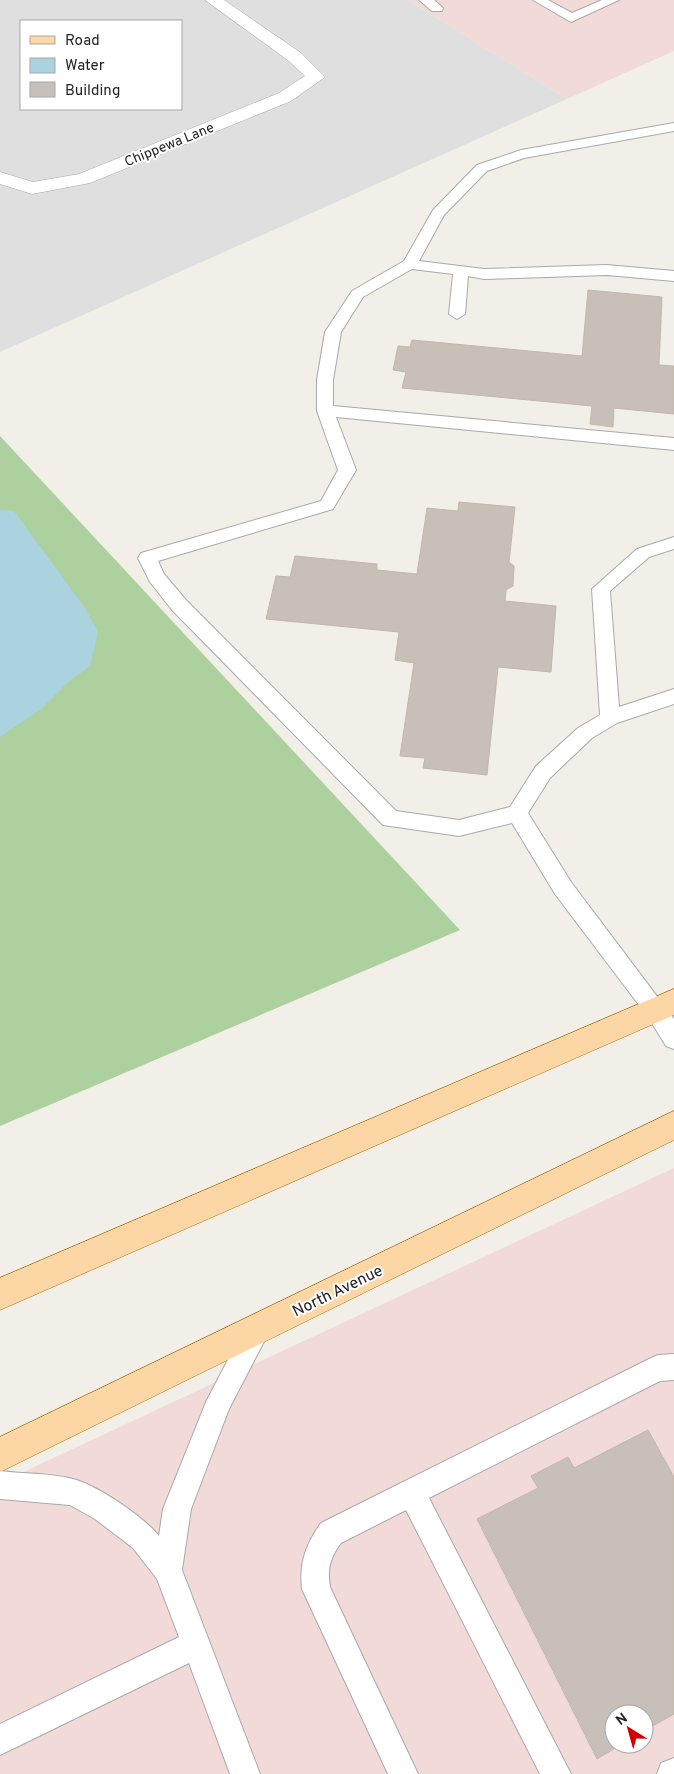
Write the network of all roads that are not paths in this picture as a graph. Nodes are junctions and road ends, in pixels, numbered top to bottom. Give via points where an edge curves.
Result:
1 (213, 0) edge
2 (425, 0) edge
3 (540, 0) edge
4 (613, 0) edge
5 (437, 8) dead end
6 (674, 127) edge
7 (8, 180) edge
8 (410, 264) junction
9 (461, 271) junction
10 (674, 276) edge
11 (457, 314) dead end
12 (325, 411) junction
13 (674, 444) edge
14 (674, 543) edge
15 (674, 696) edge
16 (610, 718) junction
17 (517, 814) junction
18 (665, 1006) edge
19 (674, 1040) edge
20 (674, 1125) edge
21 (0, 1294) edge
22 (257, 1330) junction
23 (674, 1367) edge
24 (0, 1455) edge
25 (0, 1485) edge
26 (411, 1492) junction
27 (168, 1570) junction
28 (196, 1644) junction
29 (0, 1740) edge
30 (245, 1774) edge
31 (403, 1774) edge
32 (556, 1774) edge

1 - 7 street, Chippewa Lane via 295,57 316,77 285,97 83,179 32,188
2 - 5 lane
3 - 4 lane via 570,18
6 - 8 lane via 521,154 482,168 438,213
8 - 9 lane
8 - 12 lane via 357,294 333,332 325,380
9 - 10 lane via 484,274 607,270
9 - 11 lane
12 - 13 lane
12 - 17 lane via 347,470 327,505 147,558 156,577 179,605 390,819 459,828
14 - 16 lane via 644,553 601,589
15 - 16 lane
16 - 17 lane via 585,732 543,772
17 - 18 lane via 563,888
18 - 19 lane
18 - 21 main road
20 - 22 main road, North Avenue
22 - 24 main road, North Avenue
22 - 27 lane via 219,1402 178,1509
23 - 26 lane via 658,1368
25 - 27 lane via 73,1492 105,1509 143,1538
26 - 31 lane via 331,1532 312,1567 316,1589
26 - 32 lane
27 - 28 lane
28 - 29 lane
28 - 30 lane

